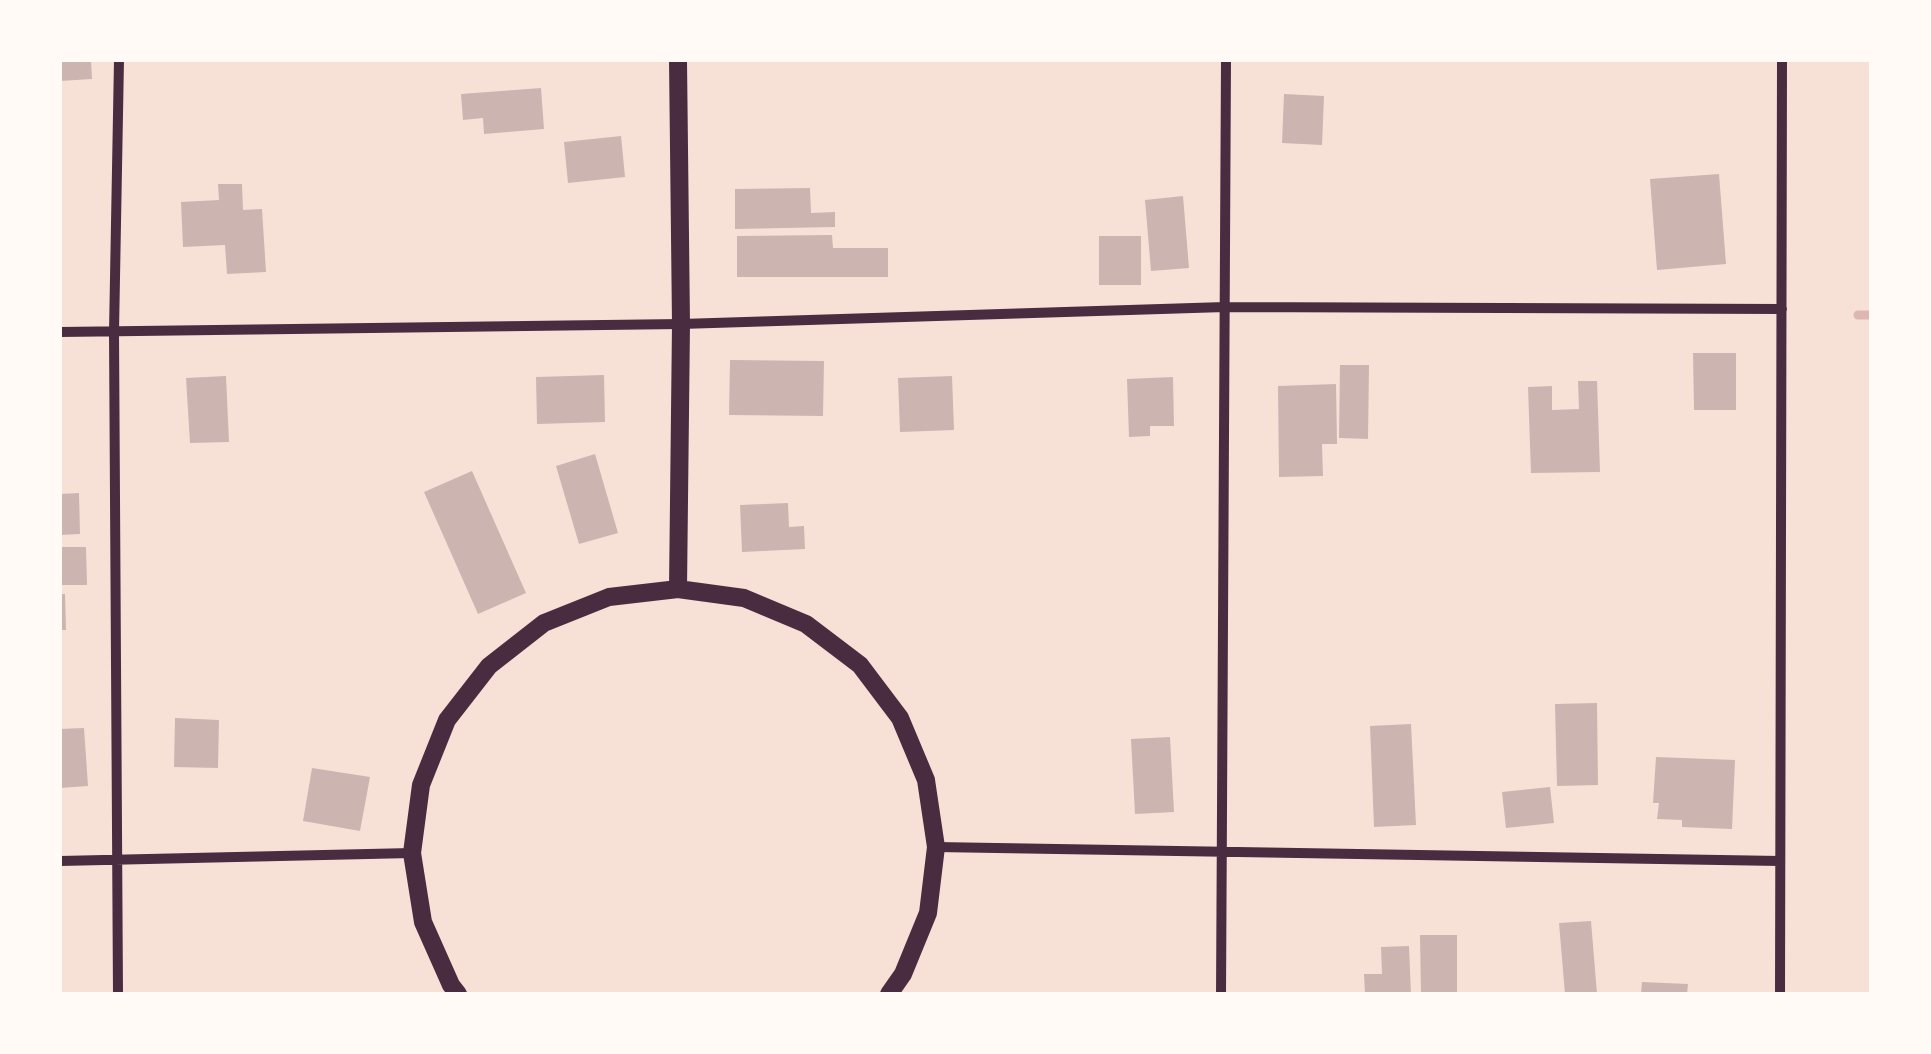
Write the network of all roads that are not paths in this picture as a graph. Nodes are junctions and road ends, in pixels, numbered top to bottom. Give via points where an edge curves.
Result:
1 (119, 60) edge
2 (678, 60) edge
3 (1226, 60) edge
4 (1782, 60) edge
5 (1225, 306) junction
6 (1782, 309) junction
7 (681, 324) junction
8 (60, 332) edge
9 (114, 332) junction
10 (678, 589) junction
11 (936, 847) junction
12 (1222, 852) junction
13 (412, 853) junction
14 (118, 860) junction
15 (60, 861) edge
16 (1780, 862) junction
17 (118, 994) edge
18 (458, 994) edge
19 (889, 994) edge
20 (1222, 994) edge
21 (1780, 994) edge

1 - 9 street
2 - 7 street
3 - 5 street
4 - 6 street
5 - 6 street
5 - 7 street
5 - 12 street
6 - 16 street
7 - 9 street
7 - 10 street
8 - 9 street
9 - 14 street
10 - 11 street via 744,598 806,624 860,665 900,718 926,780
10 - 13 street via 609,597 544,623 489,666 447,720 421,785
11 - 12 street
11 - 19 street via 928,912
12 - 16 street
12 - 20 street
13 - 14 street
13 - 18 street via 423,922
14 - 15 street
14 - 17 street
16 - 21 street

